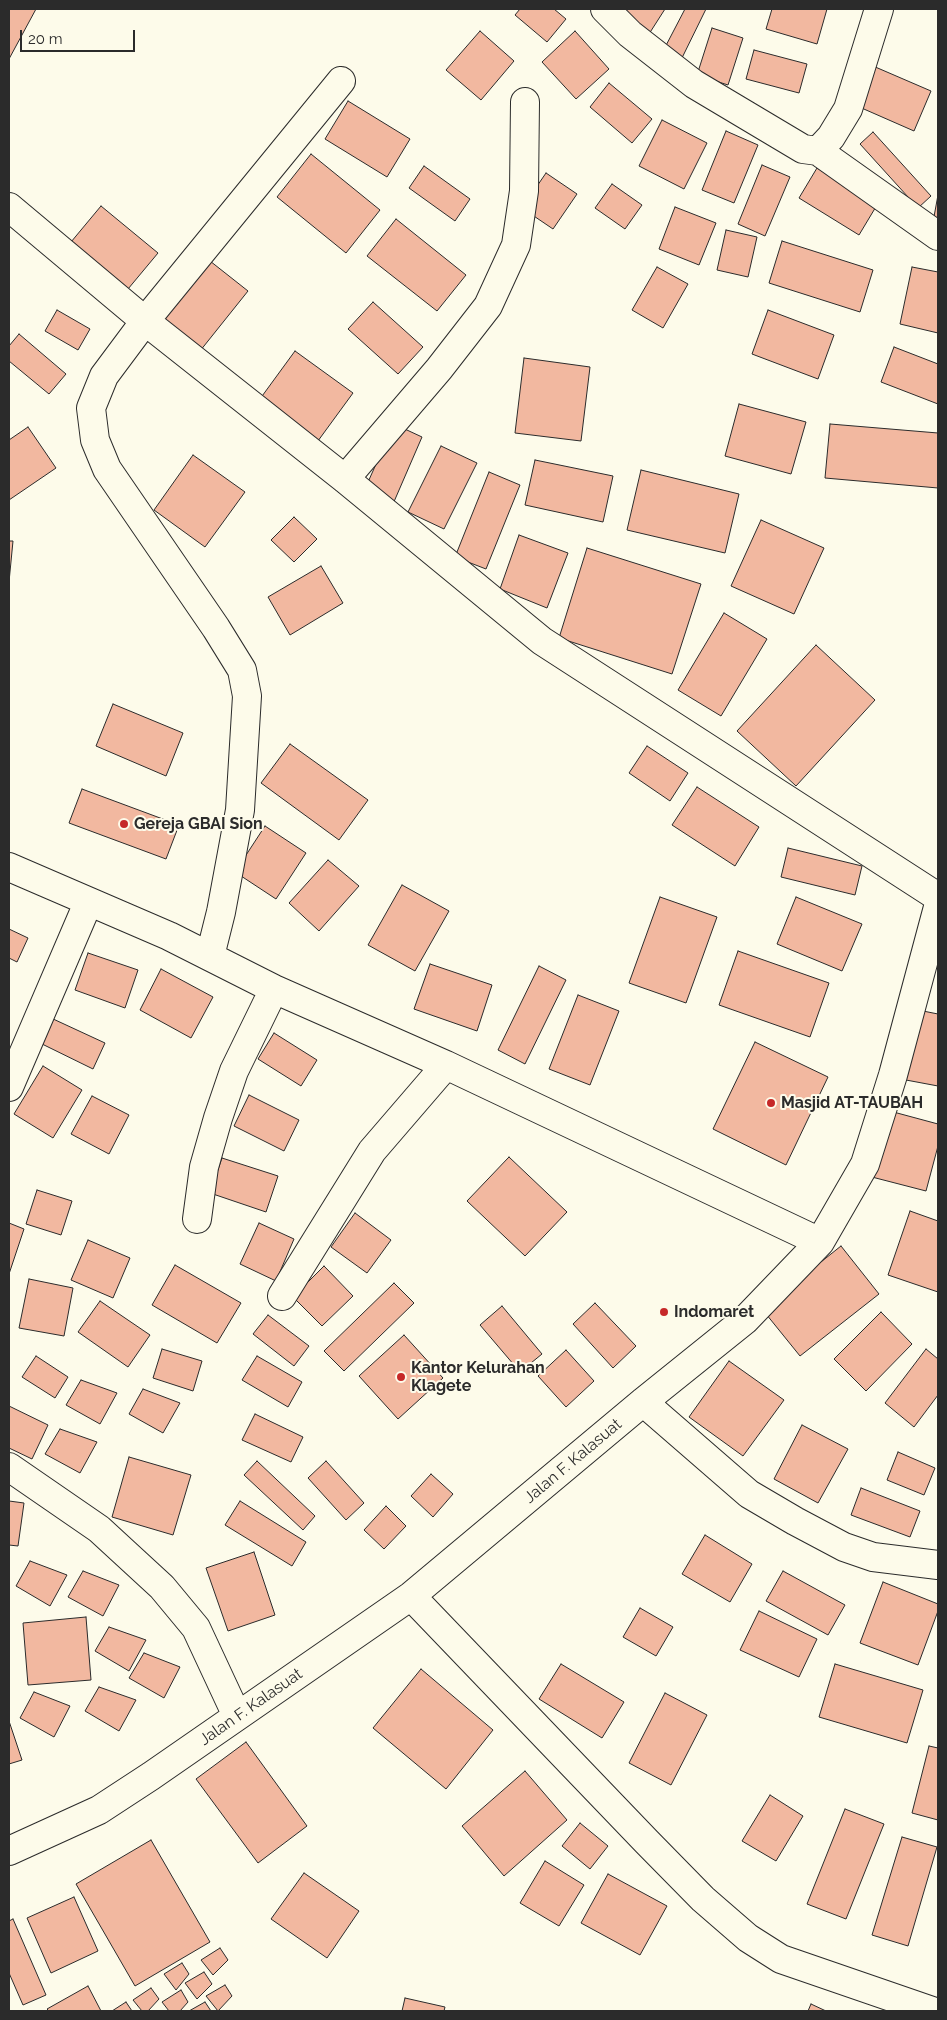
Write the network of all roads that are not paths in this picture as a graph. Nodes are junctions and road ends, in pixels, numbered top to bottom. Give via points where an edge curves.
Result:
1 (605, 9) edge
2 (880, 9) edge
3 (341, 81) dead end
4 (525, 102) dead end
5 (818, 151) junction
6 (9, 207) edge
7 (938, 236) edge
8 (145, 321) junction
9 (345, 479) junction
10 (9, 867) edge
11 (938, 897) edge
12 (88, 902) junction
13 (938, 907) edge
14 (210, 956) junction
15 (928, 987) edge
16 (274, 989) junction
17 (446, 1065) junction
18 (9, 1088) edge
19 (197, 1219) dead end
20 (820, 1242) junction
21 (282, 1296) dead end
22 (643, 1402) junction
23 (9, 1467) edge
24 (938, 1565) edge
25 (411, 1596) junction
26 (238, 1716) junction
27 (9, 1851) edge
28 (932, 2011) edge

1 - 5 street via 630,34 694,84 803,149
2 - 5 street via 848,109
3 - 8 street
4 - 9 street via 524,191 516,245 488,306
5 - 7 street
6 - 8 street
8 - 9 street
8 - 14 street via 104,376 91,408 95,440 107,469 242,670 247,696 240,810
9 - 11 street via 542,641
10 - 12 street
12 - 14 street
12 - 18 street
13 - 15 street, Jalan F. Kalasuat
14 - 16 street
15 - 20 street, Jalan F. Kalasuat via 865,1164
16 - 17 street
16 - 19 street via 234,1070 221,1108 204,1168
17 - 20 street
17 - 21 street via 372,1151
20 - 22 street, Jalan F. Kalasuat via 745,1320
22 - 24 street via 749,1494 794,1521 844,1547 873,1557
22 - 25 street, Jalan F. Kalasuat
23 - 26 street via 99,1529 162,1586 196,1628
25 - 26 street, Jalan F. Kalasuat
25 - 28 street via 703,1899 748,1938 781,1958
26 - 27 street, Jalan F. Kalasuat via 99,1810

